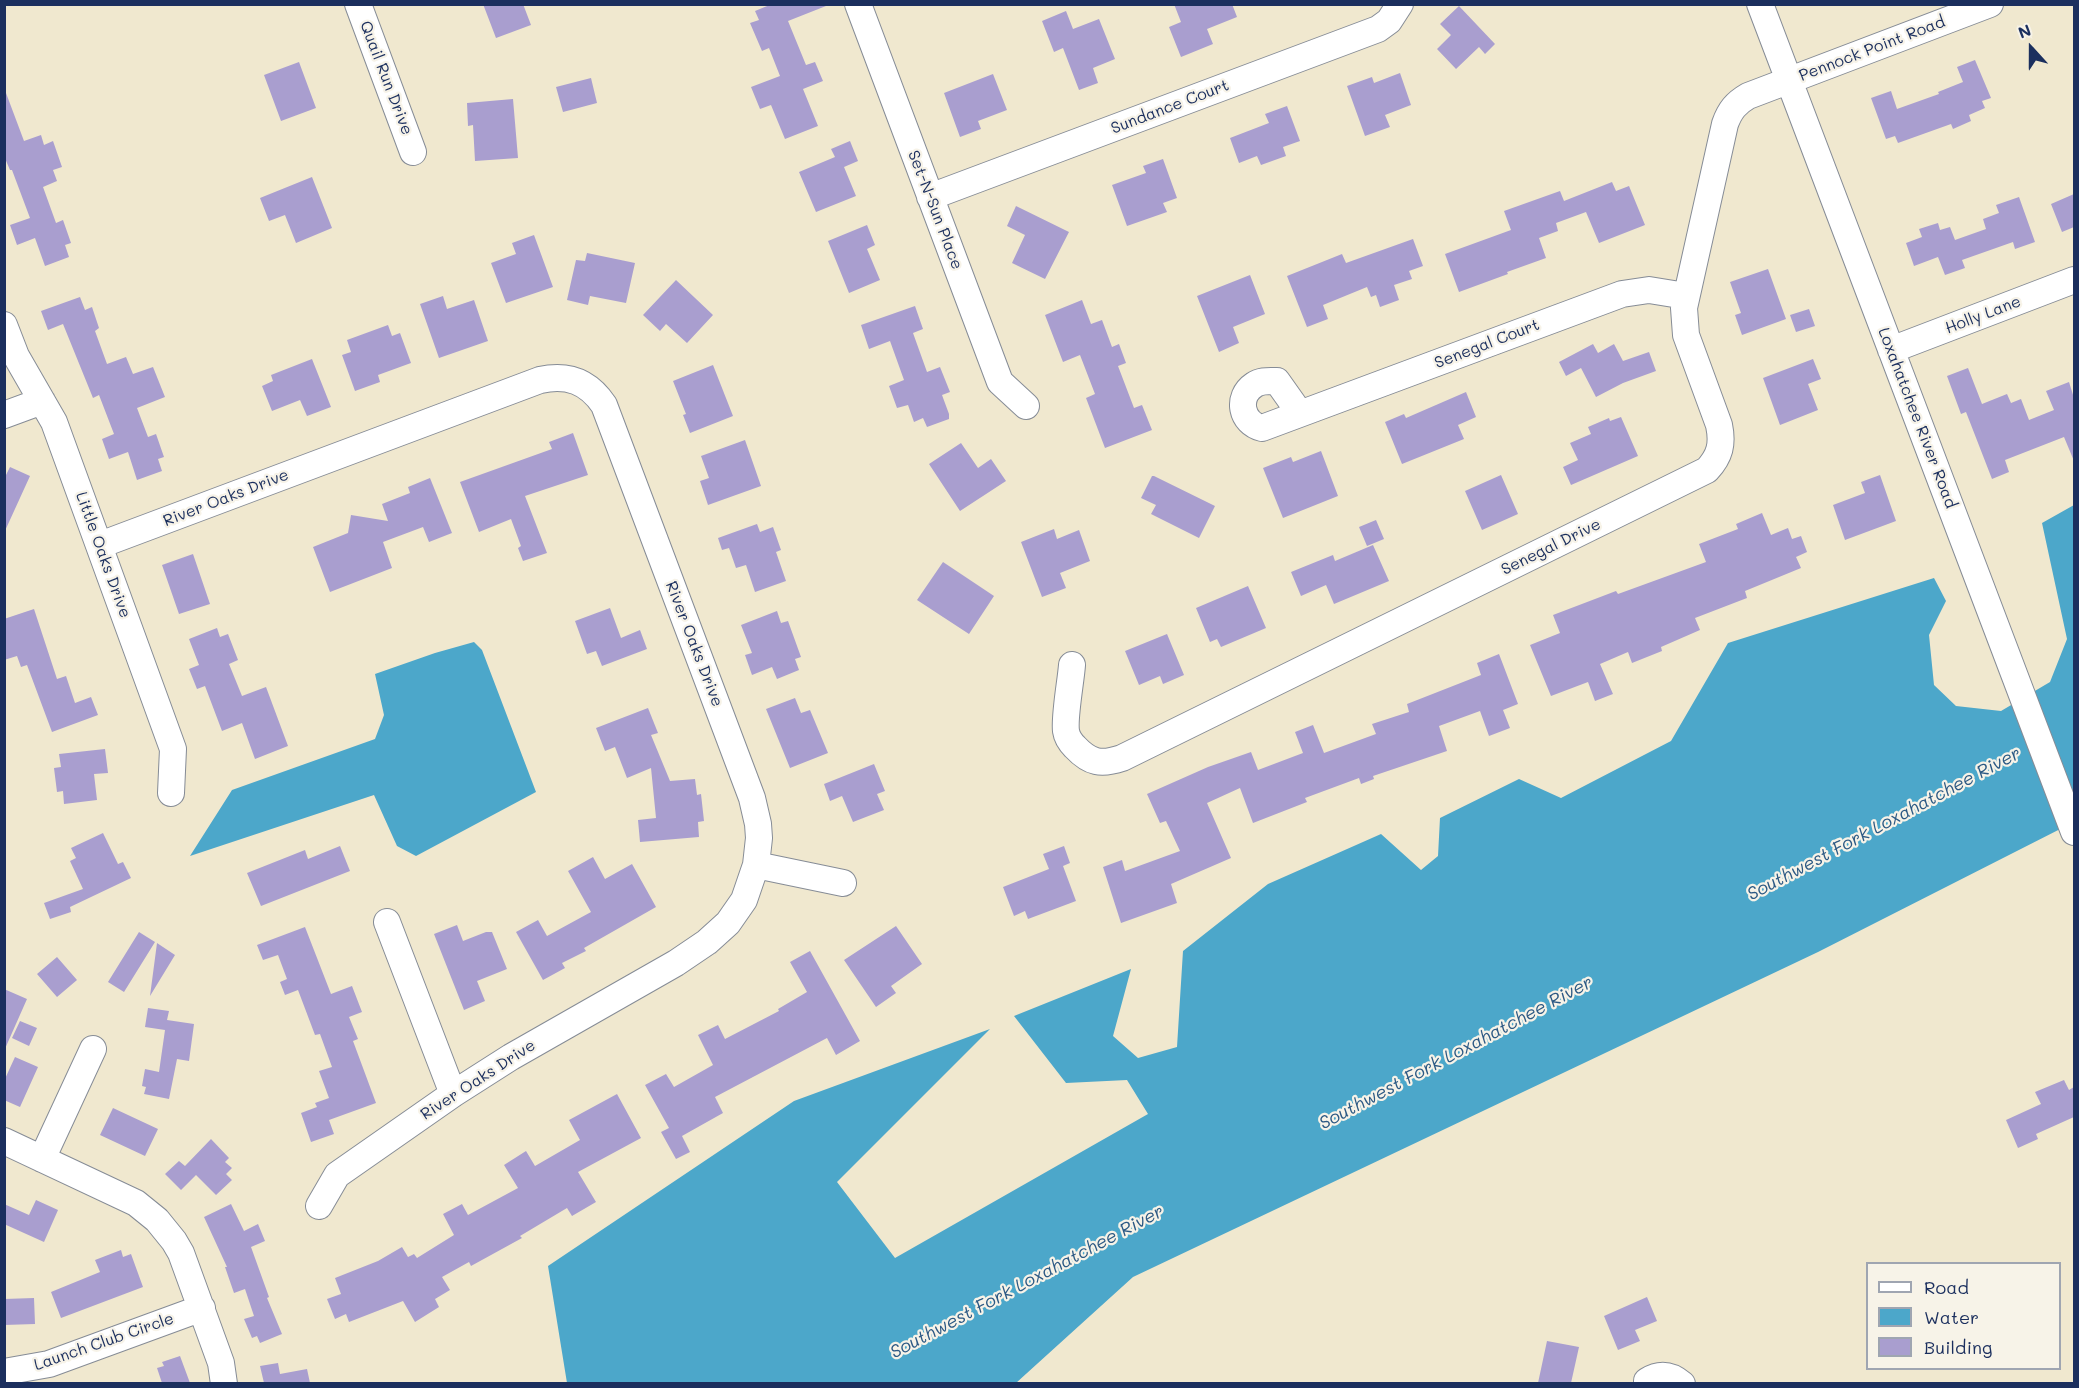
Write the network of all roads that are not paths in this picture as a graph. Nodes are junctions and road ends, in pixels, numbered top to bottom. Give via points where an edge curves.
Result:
1 (358, 4) edge
2 (858, 4) edge
3 (1400, 4) edge
4 (1760, 4) edge
5 (1990, 4) edge
6 (1788, 80) junction
7 (413, 152) dead end
8 (930, 197) junction
9 (2074, 280) edge
10 (1686, 296) junction
11 (4, 325) edge
12 (1891, 350) junction
13 (42, 401) junction
14 (1026, 406) dead end
15 (4, 415) edge
16 (1291, 417) dead end
17 (100, 545) junction
18 (1072, 665) dead end
19 (171, 793) dead end
20 (2074, 832) edge
21 (756, 865) junction
22 (843, 883) dead end
23 (387, 922) dead end
24 (93, 1049) dead end
25 (453, 1094) junction
26 (4, 1141) edge
27 (42, 1159) junction
28 (319, 1206) dead end
29 (202, 1308) junction
30 (4, 1372) edge
31 (224, 1383) edge
32 (1647, 1383) edge
33 (1682, 1383) edge

1 - 7 street, Quail Run Drive
2 - 8 street, Set-N-Sun Place
3 - 8 street, Sundance Court via 1378,29
4 - 6 street, Loxahatchee River Road
5 - 6 street, Pennock Point Road
6 - 10 street, Senegal Drive via 1748,96 1729,112
6 - 12 street, Loxahatchee River Road
8 - 14 street, Set-N-Sun Place via 1000,382
9 - 12 street, Holly Lane
10 - 16 street, Senegal Court via 1649,291 1622,294
10 - 18 street, Senegal Drive via 1686,335 1722,437 1715,461 1707,470 1110,762 1085,757 1069,741 1065,729
11 - 13 street, Little Oaks Drive via 16,356
12 - 20 street, Loxahatchee River Road
13 - 15 street
13 - 17 street, Little Oaks Drive via 54,422
17 - 19 street, Little Oaks Drive via 173,749
17 - 21 street, River Oaks Drive via 540,380 577,380 597,394 603,405 744,776 758,824
21 - 22 street
21 - 25 street, River Oaks Drive via 750,887 736,912 707,942
23 - 25 street
24 - 27 street
25 - 28 street, River Oaks Drive via 337,1175
26 - 27 street
27 - 29 street via 136,1203 157,1220 181,1253
29 - 30 street, Launch Club Circle via 49,1364
29 - 31 street
32 - 33 street via 1666,1375

